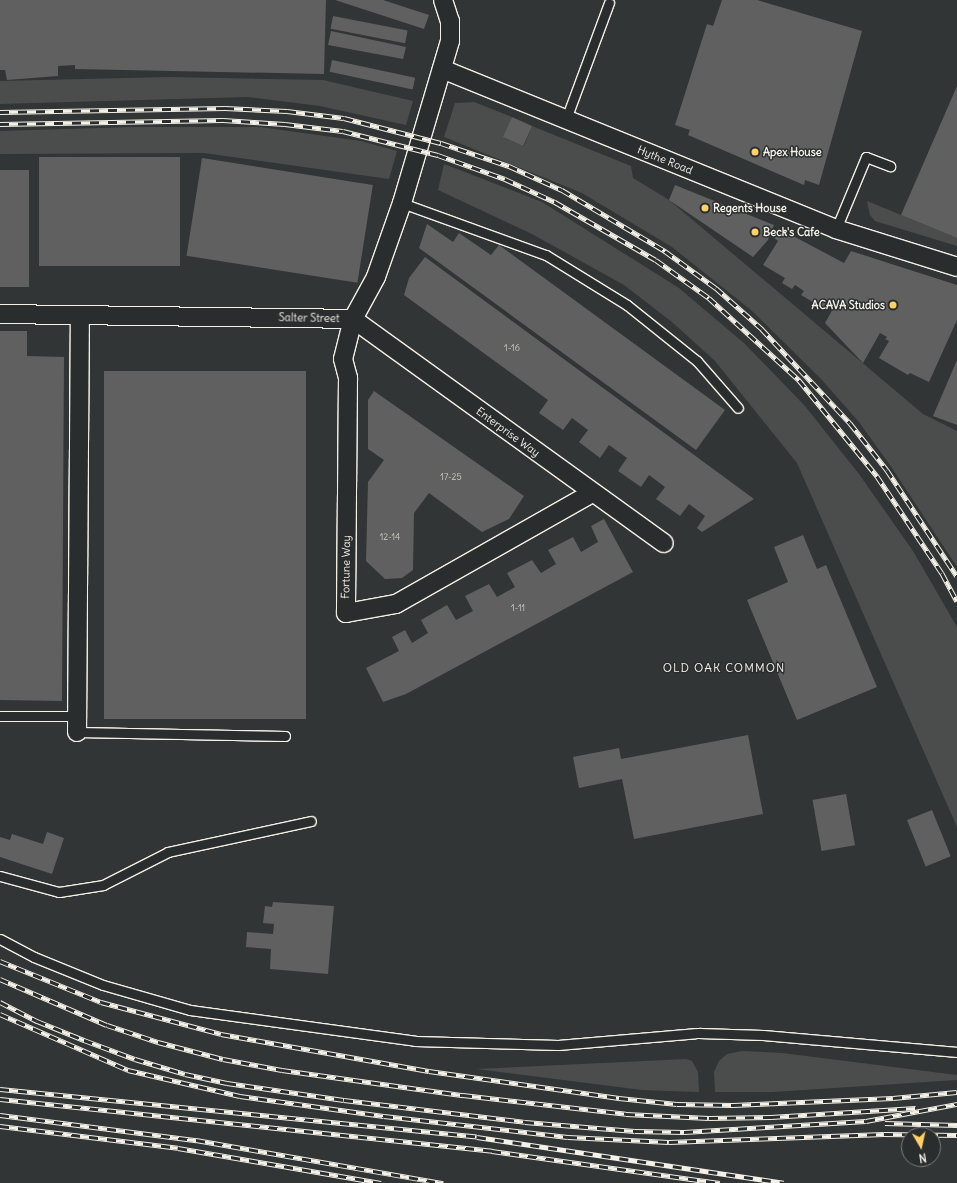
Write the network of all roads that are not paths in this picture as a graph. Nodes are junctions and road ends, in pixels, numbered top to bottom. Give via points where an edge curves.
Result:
1 (443, 0) edge
2 (609, 3) dead end
3 (442, 69) junction
4 (566, 119) junction
5 (890, 166) dead end
6 (402, 202) junction
7 (836, 229) junction
8 (957, 267) edge
9 (0, 314) edge
10 (80, 316) junction
11 (353, 319) junction
12 (738, 408) dead end
13 (592, 493) junction
14 (664, 543) dead end
15 (0, 716) edge
16 (77, 724) junction
17 (284, 736) dead end
18 (311, 821) dead end
19 (0, 876) edge
20 (0, 939) edge
21 (957, 1052) edge

1 - 3 street via 450,21 450,34
2 - 4 lane
3 - 4 street, Hythe Road
3 - 6 street, Salter Street
4 - 7 street, Hythe Road
5 - 7 lane via 866,157
6 - 11 street, Salter Street via 376,278
6 - 12 lane via 546,254 645,319 697,361
7 - 8 street, Hythe Road
9 - 10 street, Salter Street
10 - 11 street, Salter Street
10 - 16 street
11 - 13 street, Enterprise Way
11 - 13 street, Fortune Way via 343,359 348,378 346,613 396,604
13 - 14 street, Enterprise Way
15 - 16 lane
16 - 17 lane
18 - 19 lane via 168,852 103,885 59,892
20 - 21 lane via 34,957 103,985 190,1010 415,1041 558,1045 699,1033 763,1035

